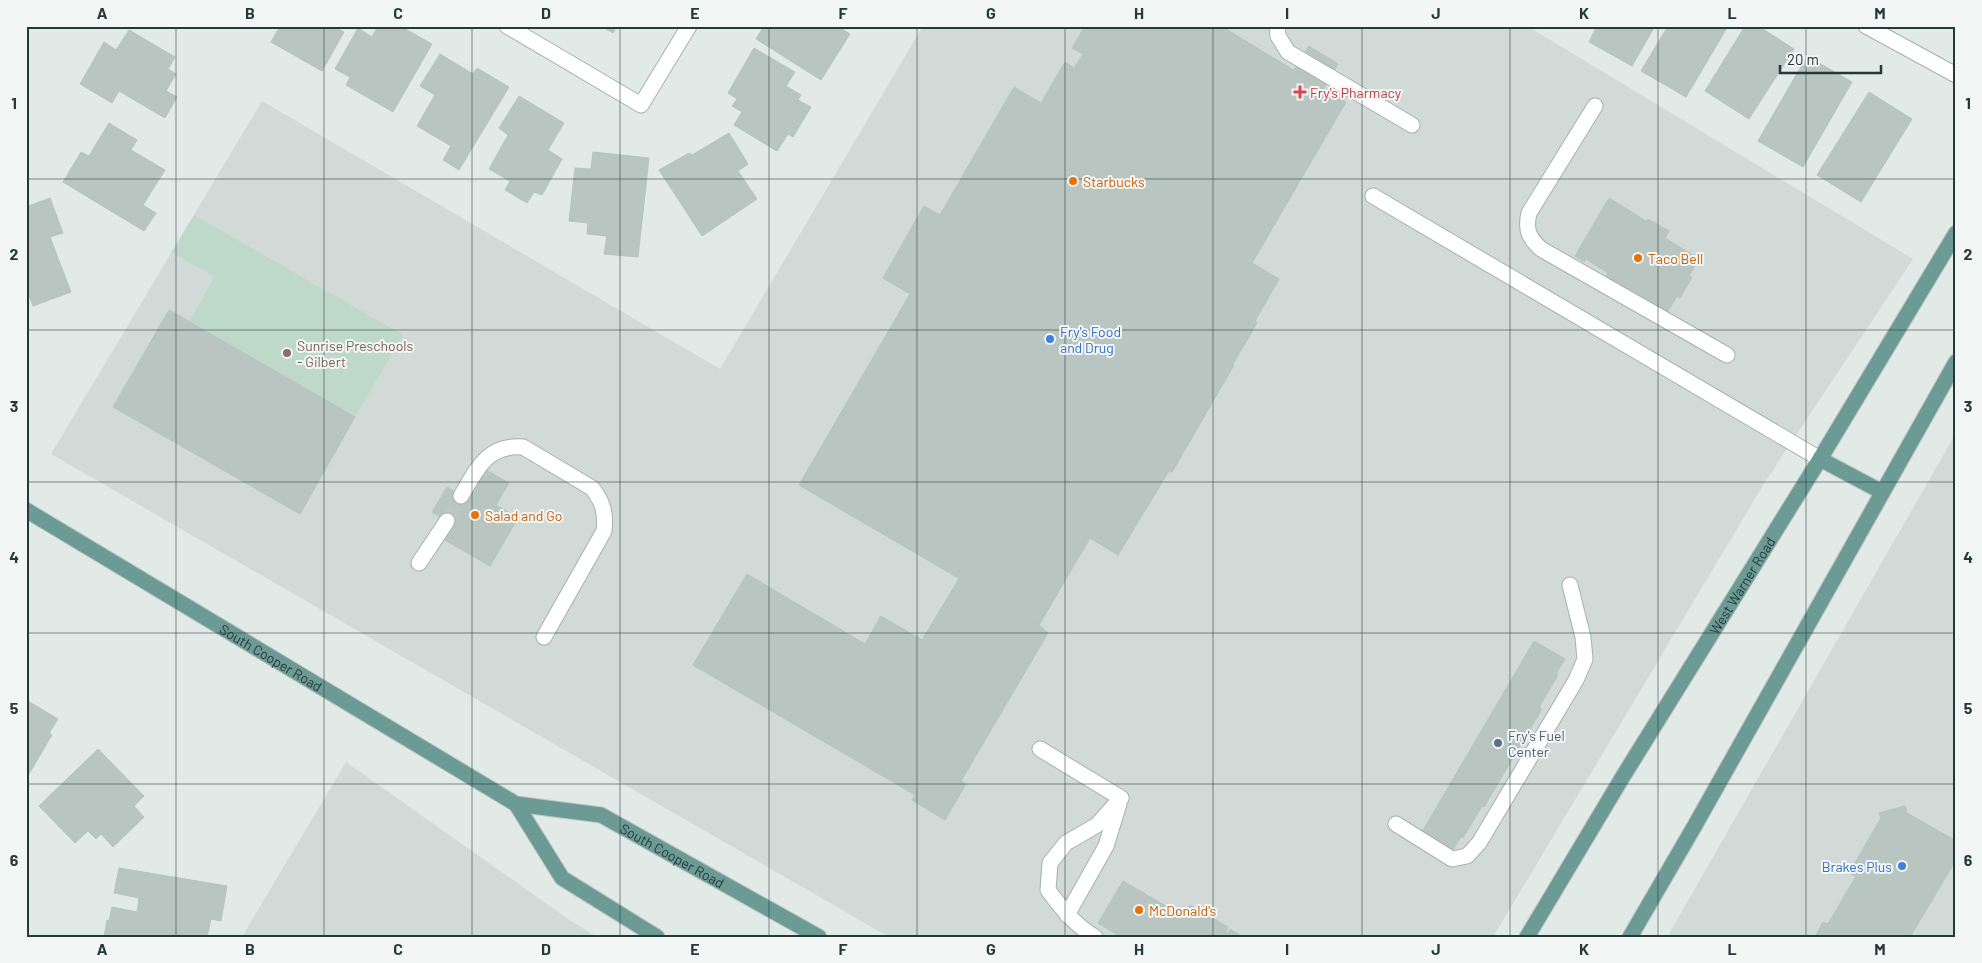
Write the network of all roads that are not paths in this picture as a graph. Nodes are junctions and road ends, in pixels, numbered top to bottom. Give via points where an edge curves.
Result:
1 (507, 26) edge
2 (689, 26) edge
3 (1277, 26) edge
4 (1866, 26) edge
5 (1956, 75) edge
6 (1595, 106) dead end
7 (1412, 125) dead end
8 (1373, 196) dead end
9 (1956, 233) edge
10 (1727, 354) dead end
11 (1956, 362) edge
12 (1820, 459) junction
13 (1882, 492) junction
14 (461, 496) tunnel mouth
15 (26, 510) edge
16 (446, 521) tunnel mouth
17 (419, 563) dead end
18 (1570, 585) dead end
19 (544, 637) dead end
20 (1040, 749) dead end
21 (1120, 798) junction
22 (516, 804) junction
23 (1396, 824) dead end
24 (1067, 915) junction
25 (657, 937) edge
26 (820, 937) edge
27 (1095, 937) edge
28 (1528, 937) edge
29 (1630, 937) edge

1 - 2 street via 641,105
3 - 7 street via 1278,36 1288,52
4 - 5 street
6 - 10 street via 1528,214 1528,233 1541,249
8 - 12 street
9 - 12 main road, West Warner Road
11 - 13 main road
12 - 13 main road
12 - 28 main road, West Warner Road via 1622,778
13 - 29 main road
14 - 19 street via 486,456 513,446 523,447 592,488 598,496 606,518 604,531
15 - 22 main road, South Cooper Road
16 - 17 street
18 - 23 street via 1585,659 1576,680 1479,843 1467,856 1452,859
20 - 21 street
21 - 24 street via 1106,846
21 - 24 street via 1097,825 1066,843 1050,863 1048,890
22 - 25 main road, South Cooper Road via 562,878
22 - 26 main road, South Cooper Road via 601,815
24 - 27 street

